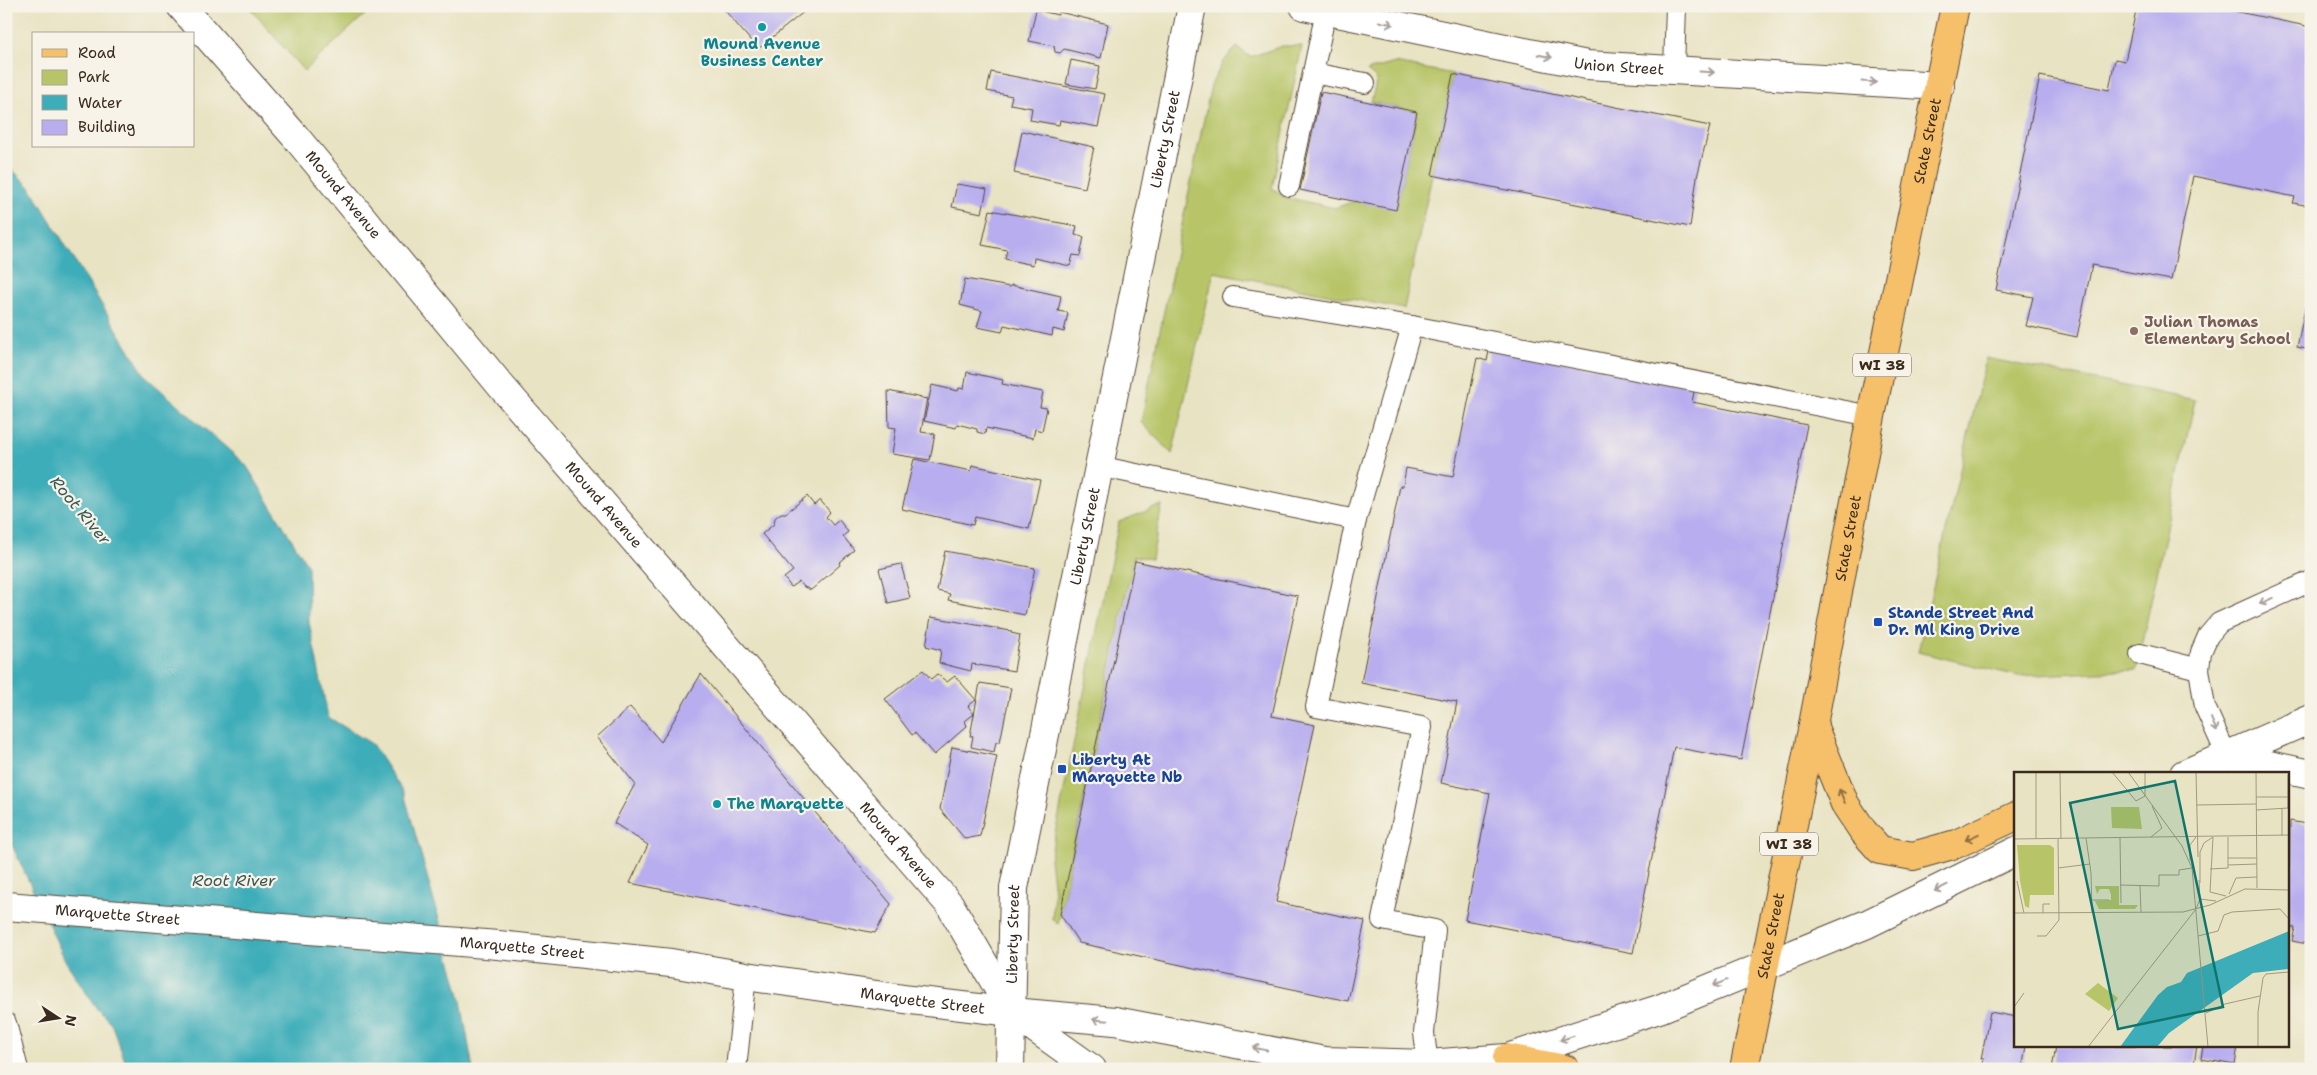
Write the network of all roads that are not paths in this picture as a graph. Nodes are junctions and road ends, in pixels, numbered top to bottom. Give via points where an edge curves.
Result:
1 (181, 6) edge
2 (1192, 6) edge
3 (1676, 6) edge
4 (1955, 6) edge
5 (1315, 9) edge
6 (1674, 70) junction
7 (1313, 73) junction
8 (1365, 83) dead end
9 (1940, 86) junction
10 (1289, 186) dead end
11 (1233, 297) dead end
12 (1412, 326) junction
13 (1871, 416) junction
14 (1098, 466) junction
15 (1356, 520) junction
16 (2311, 581) edge
17 (2140, 654) dead end
18 (2199, 669) junction
19 (2311, 719) edge
20 (1813, 725) junction
21 (2227, 756) junction
22 (2189, 772) edge
23 (2311, 774) edge
24 (2014, 817) edge
25 (2014, 852) edge
26 (18, 907) edge
27 (1765, 964) junction
28 (746, 976) junction
29 (1012, 1012) junction
30 (6, 1024) edge
31 (1507, 1058) junction
32 (1428, 1064) junction
33 (18, 1069) edge
34 (736, 1069) edge
35 (1010, 1069) edge
36 (1092, 1069) edge
37 (1565, 1069) edge
38 (1744, 1069) edge

1 - 29 street, Mound Avenue via 294,135 501,386 950,905
2 - 14 street, Liberty Street
3 - 6 lane
4 - 9 main road, State Street / WI 38
5 -> 6 street, Union Street via 1587,65
5 - 7 lane
6 -> 9 street, Union Street
7 - 8 lane
7 - 10 lane
9 - 13 main road, State Street / WI 38
11 - 12 lane
12 - 13 lane
12 - 15 lane
13 - 20 main road, State Street / WI 38
14 - 15 lane
14 - 29 street, Liberty Street via 1014,888
15 - 32 lane via 1316,706 1422,727 1382,920 1435,930 1424,1033
16 -> 18 lane via 2219,623 2201,652
17 - 18 lane
18 -> 21 lane via 2205,707
19 - 21 street
24 -> 20 main road via 1956,844 1913,856 1880,850 1845,804
20 - 27 main road, State Street / WI 38
21 - 22 street
21 - 23 street
25 -> 27 street, Marquette Street via 1867,924
26 - 28 street, Marquette Street via 498,945 671,963
27 -> 31 street, Marquette Street via 1659,1009
27 - 38 main road, State Street / WI 38
28 - 29 street, Marquette Street
28 - 34 lane
32 -> 29 street, Marquette Street via 1325,1061 1115,1022
29 - 35 street, Liberty Street
29 - 36 street, Marquette Street
30 - 33 lane
31 - 32 street, Marquette Street
31 - 37 main road

